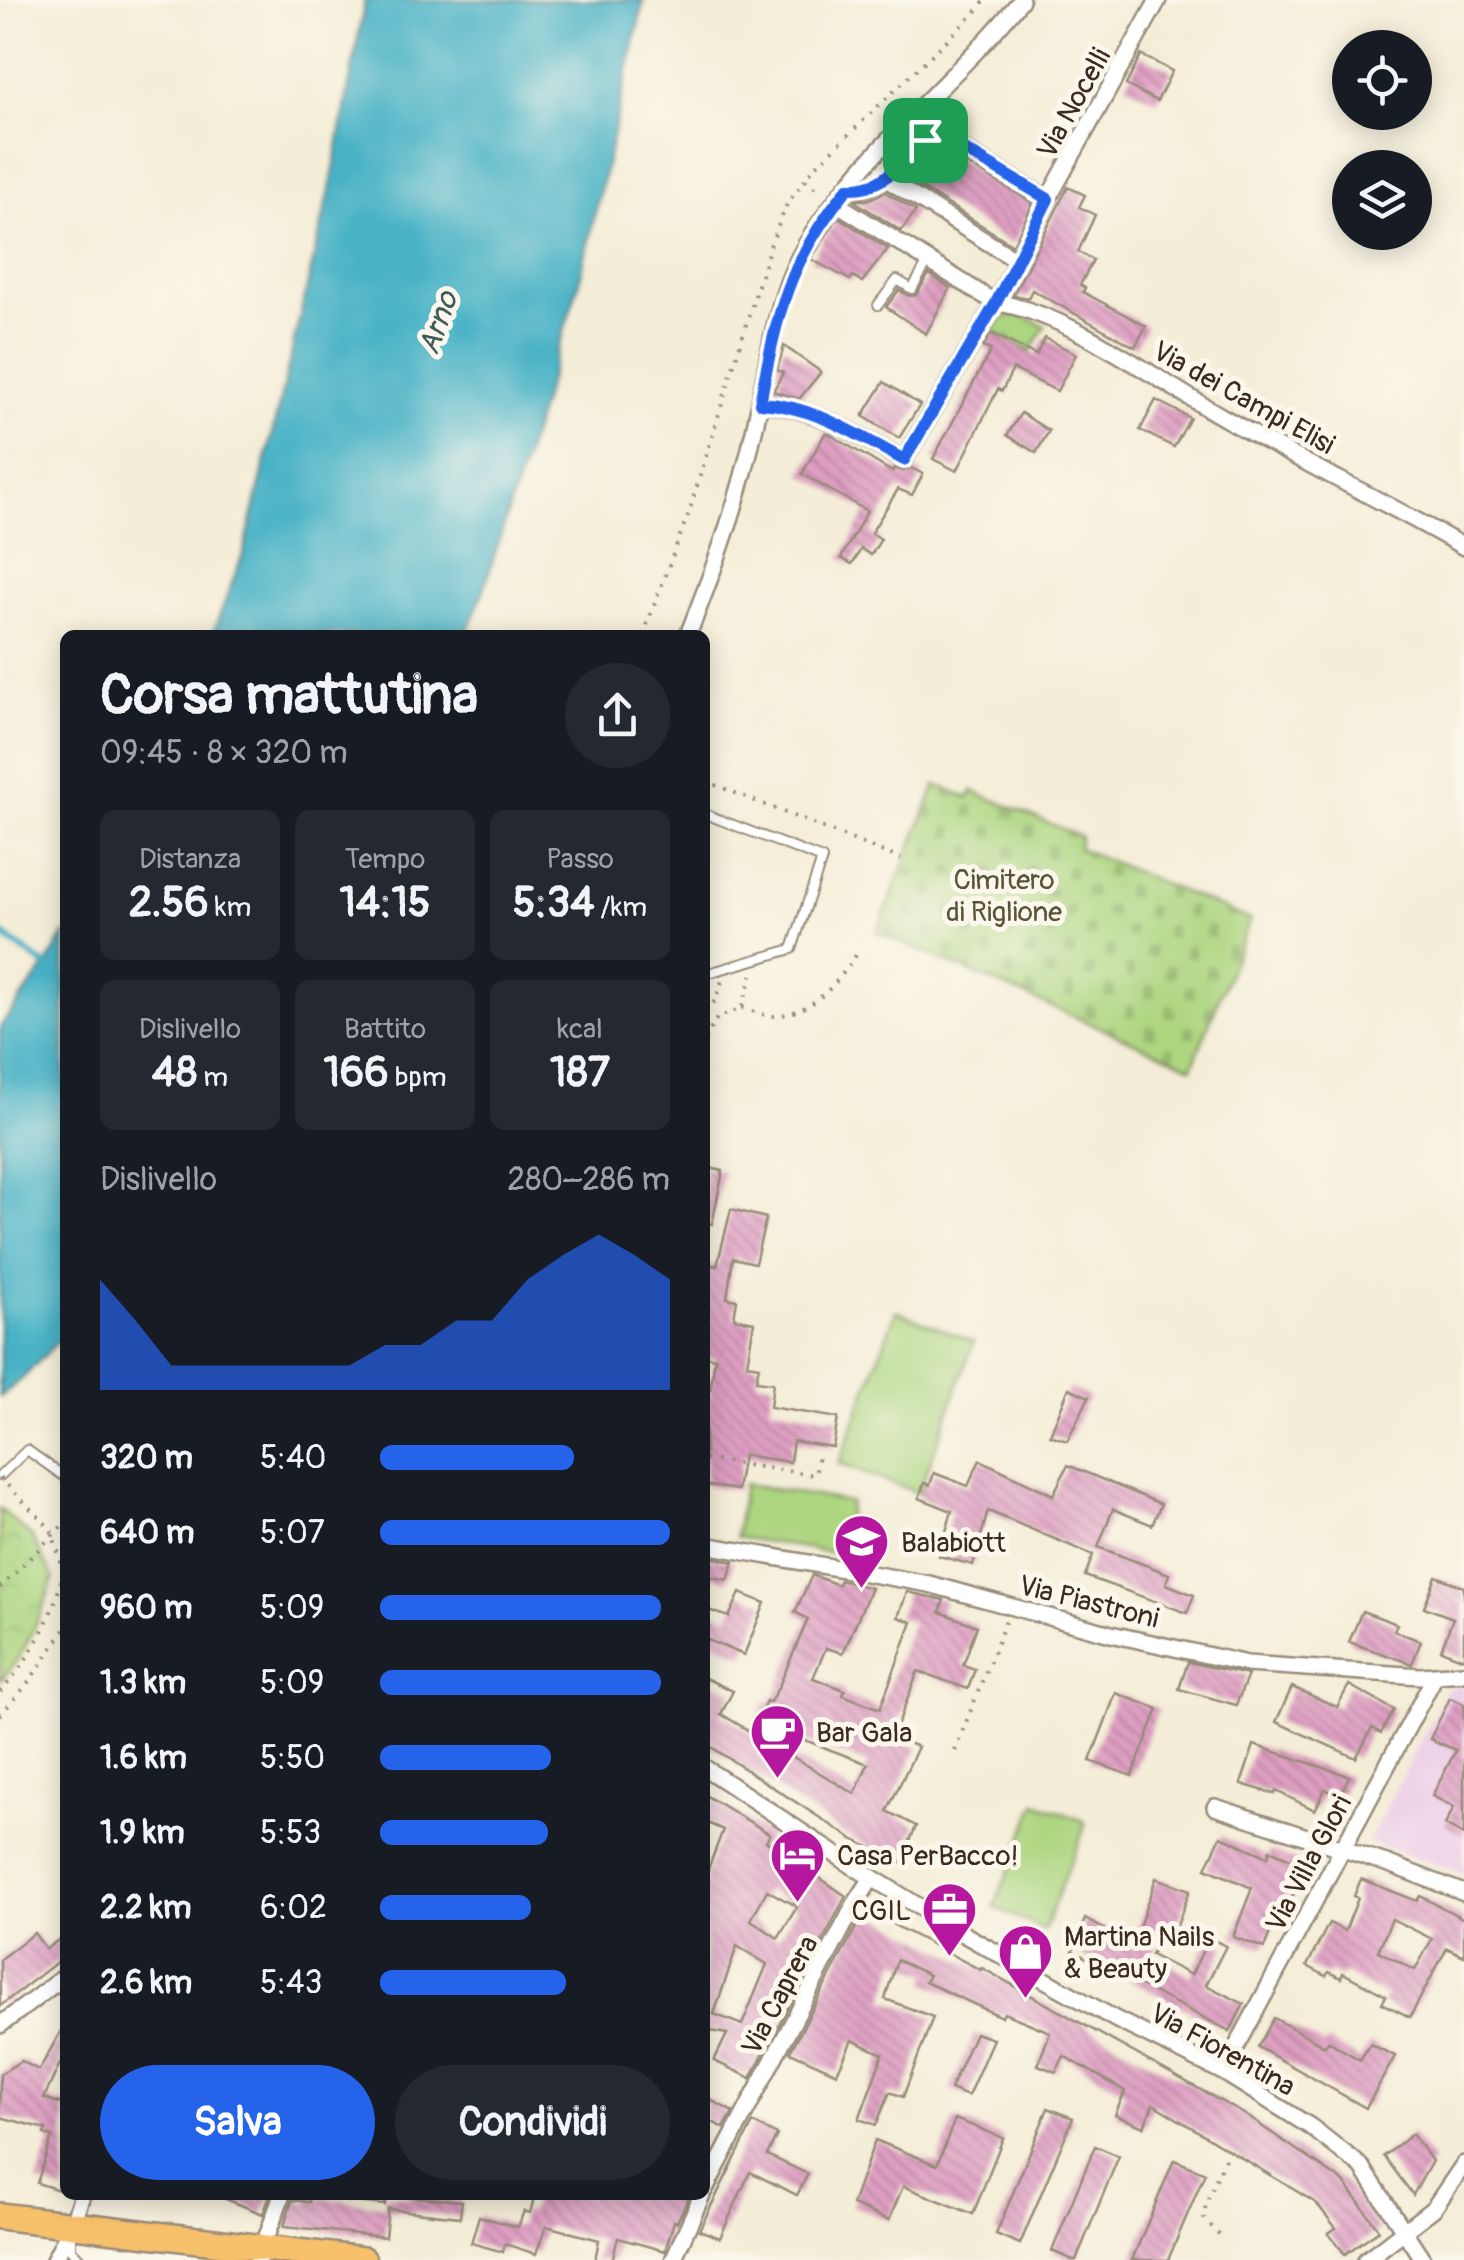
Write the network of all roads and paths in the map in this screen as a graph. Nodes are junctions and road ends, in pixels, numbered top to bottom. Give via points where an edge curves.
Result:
1 (1021, 0) edge
2 (1158, 0) edge
3 (886, 179) junction
4 (848, 188) junction
5 (1048, 199) junction
6 (836, 202) junction
7 (929, 260) junction
8 (1016, 260) junction
9 (996, 303) junction
10 (878, 305) dead end
11 (760, 403) junction
12 (1464, 547) edge
13 (690, 630) edge
14 (710, 783) edge
15 (710, 816) edge
16 (901, 860) dead end
17 (856, 955) dead end
18 (757, 959) junction
19 (728, 966) junction
20 (710, 972) edge
21 (710, 1005) edge
22 (742, 1008) junction
23 (710, 1030) edge
24 (818, 1456) dead end
25 (710, 1461) edge
26 (60, 1473) edge
27 (0, 1477) edge
28 (60, 1528) edge
29 (710, 1546) edge
30 (60, 1558) edge
31 (60, 1580) edge
32 (0, 1588) edge
33 (1010, 1608) junction
34 (60, 1637) edge
35 (1464, 1673) edge
36 (1436, 1676) junction
37 (12, 1680) junction
38 (25, 1687) junction
39 (0, 1692) edge
40 (0, 1714) edge
41 (955, 1750) dead end
42 (710, 1771) edge
43 (1214, 1807) dead end
44 (1344, 1849) junction
45 (872, 1878) junction
46 (1464, 1893) edge
47 (60, 1980) edge
48 (0, 2026) edge
49 (1223, 2072) junction
50 (1229, 2150) dead end
51 (1464, 2164) edge
52 (710, 2179) edge
53 (80, 2200) edge
54 (280, 2200) edge
55 (699, 2200) edge
56 (0, 2216) edge
57 (72, 2225) junction
58 (1405, 2232) junction
59 (1219, 2235) dead end
60 (260, 2254) edge
61 (54, 2260) edge
62 (82, 2260) edge
63 (363, 2260) edge
64 (673, 2260) edge
65 (1366, 2260) edge
66 (1423, 2260) edge

1 - 4 street
2 - 5 street, Via Nocelli
3 - 4 street
3 - 5 street via 925,140 939,135
3 - 8 street
4 - 6 street
5 - 8 street, Via Nocelli
6 - 7 street, Via dei Campi Elisi
6 - 11 street via 798,258
7 - 9 street, Via dei Campi Elisi
7 - 10 lane via 912,289 897,280
8 - 9 street, Via Nocelli
9 - 11 street, Via Nocelli via 904,460 820,414
9 - 12 street, Via dei Campi Elisi via 1062,323
11 - 13 street via 730,518
14 - 16 path
15 - 18 lane via 822,859 792,949
17 - 22 path via 820,1000 772,1016
18 - 19 lane
18 - 22 path
19 - 20 lane
19 - 21 path
22 - 23 path via 717,1018
24 - 25 path via 815,1475
26 - 27 lane via 28,1450
27 - 30 path, bridge via 51,1530
28 - 32 path
29 - 33 street, Via Piastroni via 879,1574
31 - 37 path
33 - 36 street, Via Piastroni via 1247,1664
33 - 41 path
34 - 38 path
35 - 36 street, Via Piastroni
36 - 44 street, Via Villa Glori
37 - 38 path
37 - 39 path
38 - 40 path
42 - 45 street, Via Fiorentina
43 - 44 street
44 - 46 street
44 - 49 street, Via Villa Glori
45 - 49 street, Via Fiorentina via 1103,2012
45 - 52 street, Via Caprera
47 - 48 street
49 - 58 street, Via Fiorentina via 1354,2158
50 - 59 path via 1204,2218
51 - 58 street via 1440,2201
53 - 57 street
54 - 60 street
55 - 64 street, Via Caprera
56 - 57 main road
57 - 60 main road
57 - 61 street
57 - 62 lane via 71,2250
58 - 65 street
58 - 66 street, Via Fiorentina
60 - 63 main road

